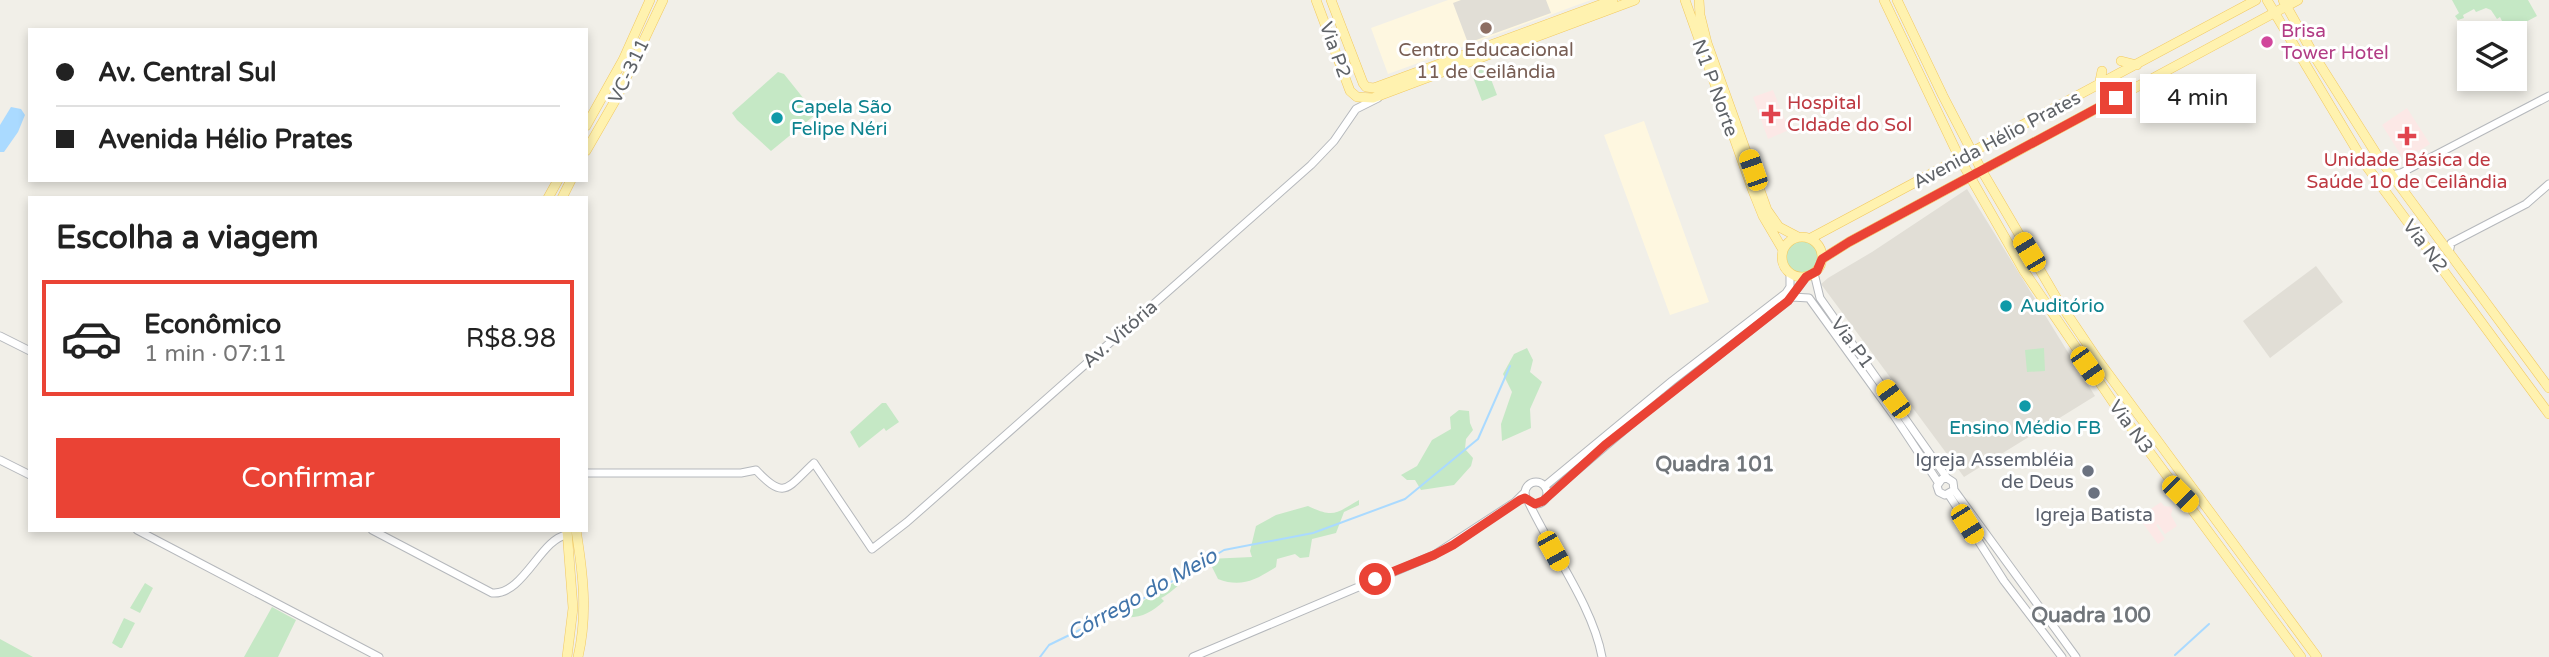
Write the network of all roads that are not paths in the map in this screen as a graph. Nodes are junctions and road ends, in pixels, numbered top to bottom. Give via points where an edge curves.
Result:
1 (650, 0) edge
2 (663, 0) edge
3 (1316, 0) edge
4 (1331, 0) edge
5 (1613, 0) edge
6 (1635, 0) edge
7 (1685, 0) edge
8 (1699, 0) edge
9 (1885, 0) edge
10 (1897, 0) edge
11 (2256, 0) edge
12 (2266, 0) edge
13 (2298, 0) edge
14 (2285, 3) edge
15 (2273, 13) junction
16 (1904, 16) junction
17 (1899, 35) junction
18 (623, 60) junction
19 (2121, 61) dead end
20 (633, 65) junction
21 (2137, 65) junction
22 (2102, 71) dead end
23 (2118, 76) junction
24 (2145, 83) junction
25 (2101, 84) junction
26 (2125, 93) junction
27 (1353, 94) junction
28 (1383, 96) junction
29 (1943, 96) junction
30 (2142, 96) dead end
31 (2549, 96) edge
32 (2110, 102) junction
33 (2327, 103) junction
34 (2123, 107) dead end
35 (1356, 109) junction
36 (588, 122) edge
37 (2362, 133) junction
38 (588, 147) edge
39 (1972, 152) junction
40 (2359, 154) junction
41 (1961, 159) junction
42 (1982, 171) junction
43 (2391, 174) junction
44 (1970, 178) junction
45 (2549, 184) edge
46 (1873, 206) junction
47 (1854, 217) junction
48 (1874, 221) junction
49 (1863, 235) junction
50 (1798, 237) junction
51 (1811, 239) junction
52 (1783, 250) junction
53 (2449, 253) junction
54 (2016, 257) junction
55 (1822, 259) junction
56 (2441, 267) junction
57 (1790, 273) junction
58 (1810, 275) junction
59 (1792, 297) junction
60 (2057, 299) junction
61 (2485, 302) junction
62 (2054, 319) junction
63 (2481, 322) junction
64 (1840, 334) junction
65 (0, 336) edge
66 (1850, 348) junction
67 (28, 350) edge
68 (2528, 359) junction
69 (2098, 360) junction
70 (2549, 388) edge
71 (2549, 414) edge
72 (0, 460) edge
73 (588, 473) edge
74 (28, 474) edge
75 (1947, 478) junction
76 (1938, 482) junction
77 (1546, 490) junction
78 (1951, 492) junction
79 (2180, 494) junction
80 (1529, 501) junction
81 (141, 532) edge
82 (376, 532) edge
83 (570, 532) edge
84 (2227, 536) junction
85 (2226, 556) junction
86 (2272, 596) junction
87 (379, 657) edge
88 (567, 657) edge
89 (578, 657) edge
90 (1193, 657) edge
91 (1602, 657) edge
92 (2062, 657) edge
93 (2076, 657) edge
94 (2301, 657) edge
95 (2317, 657) edge

1 - 18 main road, VC-311
2 - 20 main road, VC-311
3 - 27 main road, Via P2
4 - 5 main road, Via P2 via 1361,79 1366,87 1374,88
6 - 28 main road
7 - 52 main road, N1 P Norte via 1753,191
8 - 50 main road, N1 P Norte via 1707,43 1767,210 1779,227
9 - 16 main road via 1898,22 1903,22
9 - 17 main road, Via N3
10 - 16 main road
11 - 21 main road, Avenida Hélio Prates
12 - 15 main road, Via N2
13 - 14 main road, Avenida Hélio Prates
14 - 15 main road, Avenida Hélio Prates
14 - 37 main road, Via N2
15 - 24 main road, Avenida Hélio Prates
15 - 33 main road, Via N2
16 - 29 main road
17 - 29 main road via 1902,30 1908,32
17 - 41 main road, Via N3
18 - 20 main road via 628,68
18 - 36 main road, VC-311
19 - 21 main road
20 - 38 main road, VC-311
21 - 23 main road, Avenida Hélio Prates
22 - 25 main road
23 - 25 main road, Avenida Hélio Prates
23 - 26 main road
24 - 26 main road, Avenida Hélio Prates
24 - 30 main road
25 - 32 main road via 2108,83 2114,90
25 - 39 main road, Avenida Hélio Prates
26 - 32 main road, Avenida Hélio Prates
27 - 28 main road
27 - 35 street
28 - 35 street
29 - 39 main road
31 - 43 street via 2401,173
32 - 34 main road
32 - 42 main road, Avenida Hélio Prates
33 - 37 main road via 2353,139
33 - 40 main road, Via N2
35 - 73 street, Av. Vitória via 1311,165 872,549 814,463 780,489 756,470
37 - 43 main road, Via N2
39 - 41 main road, Avenida Hélio Prates
39 - 42 main road
40 - 43 main road via 2362,147 2368,148
40 - 56 main road, Via N2
41 - 44 main road, Via N3
41 - 46 main road, Avenida Hélio Prates
42 - 44 main road, Avenida Hélio Prates
42 - 60 main road
43 - 53 main road, Via N2
44 - 48 main road, Avenida Hélio Prates
44 - 54 main road, Via N3
45 - 53 street via 2526,204 2455,241
46 - 47 main road, Avenida Hélio Prates
46 - 48 main road
47 - 49 main road via 1863,223
47 - 51 main road, Avenida Hélio Prates
48 - 49 main road, Avenida Hélio Prates
49 - 55 main road, Avenida Hélio Prates
50 - 51 main road
50 - 52 main road
51 - 55 main road via 1820,247
52 - 57 main road via 1783,263
53 - 61 main road, Via N2
54 - 60 main road via 2050,305
54 - 62 main road, Via N3
55 - 58 main road
56 - 61 main road via 2476,308 2482,309
56 - 63 main road, Via N2
57 - 58 main road
57 - 77 street via 1786,293 1672,381
58 - 59 street
58 - 64 street, Via P1
59 - 64 street, Via P1 via 1809,298
59 - 77 street
60 - 69 main road
61 - 68 main road, Via N2
62 - 69 main road via 2056,313 2063,313
62 - 79 main road, Via N3
63 - 68 main road via 2492,316
63 - 71 main road, Via N2
64 - 66 street, Via P1
65 - 67 street
66 - 75 street, Via P1
66 - 76 street, Via P1
68 - 70 main road, Via N2
69 - 84 main road, Via N3
72 - 74 street
75 - 76 street
75 - 78 street, Via P1 via 1953,482
76 - 78 street, Via P1 via 1939,492
77 - 80 street via 1543,501
77 - 80 street via 1532,482 1525,488
78 - 92 street, Via P1 via 2004,581
78 - 93 street, Via P1
79 - 84 main road via 2220,542 2227,542
79 - 85 main road, Via N3
80 - 90 street via 1515,502 1434,555
80 - 91 street via 1596,633
81 - 87 street
82 - 83 street via 492,593 507,590 557,539
83 - 88 main road via 573,608
83 - 89 main road via 584,582
84 - 86 main road, Via N3
85 - 86 main road via 2229,550 2235,551
85 - 94 main road, Via N3
86 - 95 main road, Via N3

